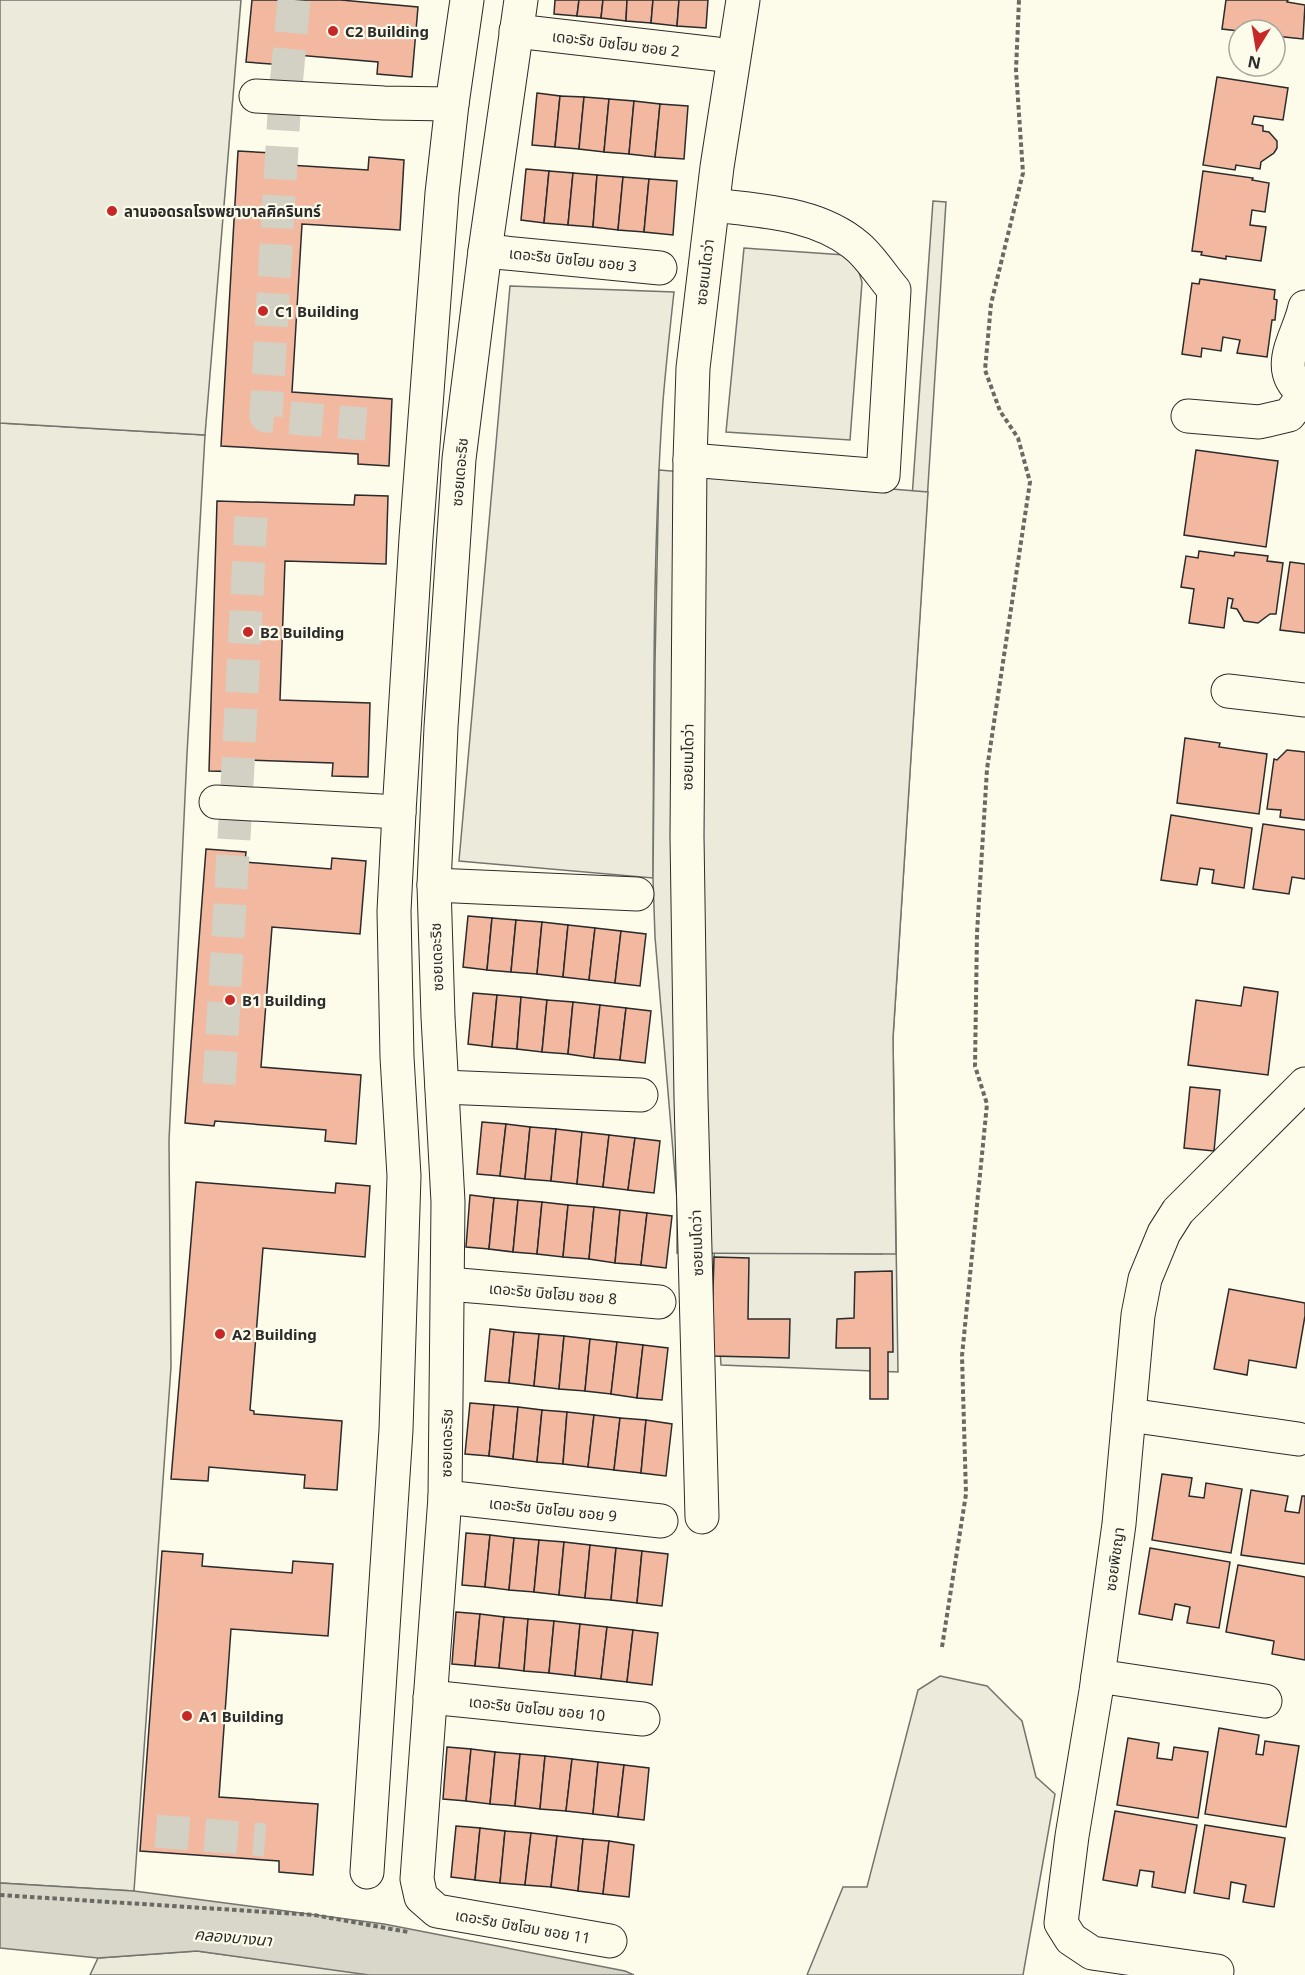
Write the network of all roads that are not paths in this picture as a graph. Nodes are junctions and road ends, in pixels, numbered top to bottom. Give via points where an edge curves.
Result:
1 (467, 0) edge
2 (743, 0) edge
3 (518, 15) edge
4 (716, 54) dead end
5 (256, 96) dead end
6 (452, 104) junction
7 (713, 205) junction
8 (485, 251) junction
9 (660, 268) dead end
10 (1305, 307) edge
11 (1298, 342) edge
12 (1305, 394) edge
13 (1188, 416) dead end
14 (690, 460) junction
15 (1228, 691) dead end
16 (1305, 700) edge
17 (216, 802) dead end
18 (399, 812) junction
19 (434, 885) junction
20 (637, 894) dead end
21 (1305, 1084) edge
22 (442, 1087) junction
23 (641, 1095) dead end
24 (448, 1284) junction
25 (659, 1302) dead end
26 (1129, 1415) junction
27 (1298, 1439) dead end
28 (445, 1497) junction
29 (702, 1517) dead end
30 (661, 1521) dead end
31 (1098, 1676) junction
32 (430, 1697) junction
33 (1265, 1701) dead end
34 (643, 1719) dead end
35 (367, 1872) dead end
36 (437, 1911) joint
37 (610, 1941) dead end
38 (1217, 1971) dead end

1 - 6 street
2 - 7 street, ซอยเมโดว่า
3 - 4 street, เดอะริช บิซโฮม ซอย 2
3 - 8 street, ซอยเดอะริช
5 - 6 street
6 - 18 street via 416,538
7 - 14 street, ซอยเมโดว่า via 693,368
7 - 14 street via 807,219 842,234 861,248 894,290 883,476
8 - 9 street, เดอะริช บิซโฮม ซอย 3
8 - 19 street, ซอยเดอะริช via 459,459
10 - 11 street
11 - 12 street via 1288,357 1287,368 1296,387
12 - 13 street via 1289,415 1259,422
14 - 29 street, ซอยเมโดว่า via 687,836
15 - 16 street
17 - 18 street
18 - 35 street via 394,922 404,1187 396,1430
19 - 20 street
19 - 22 street, ซอยเดอะริช
21 - 26 street, ซอยพิชญา via 1178,1211 1164,1233 1145,1279 1138,1315
22 - 23 street
22 - 24 street, ซอยเดอะริช
24 - 25 street, เดอะริช บิซโฮม ซอย 8
24 - 28 street, ซอยเดอะริช
26 - 27 street
26 - 31 street, ซอยพิชญา
28 - 30 street, เดอะริช บิซโฮม ซอย 9
28 - 32 street, ซอยเดอะริช
31 - 33 street
31 - 38 street, ซอยพิชญา via 1061,1923 1071,1939 1092,1953
32 - 34 street, เดอะริช บิซโฮม ซอย 10
32 - 36 street, ซอยเดอะริช via 417,1879 421,1897
36 - 37 street, เดอะริช บิซโฮม ซอย 11

